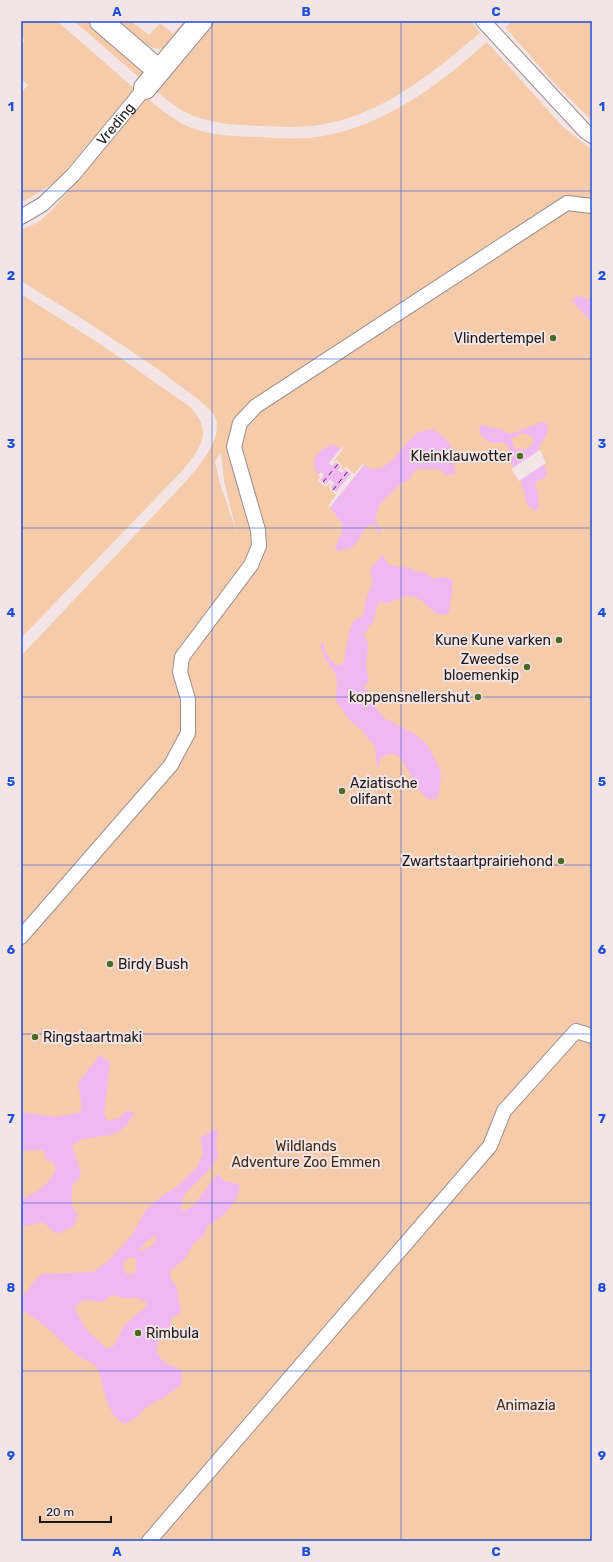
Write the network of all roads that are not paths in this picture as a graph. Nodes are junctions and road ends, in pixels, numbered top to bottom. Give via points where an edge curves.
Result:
1 (101, 21) edge
2 (201, 21) edge
3 (483, 21) edge
4 (159, 71) junction
5 (145, 88) joint
6 (592, 136) edge
7 (592, 206) edge
8 (21, 217) edge
9 (21, 937) edge
10 (592, 1036) edge
11 (149, 1541) edge

1 - 4 street
2 - 4 street, Vreding
3 - 6 lane
4 - 5 street, Vreding
5 - 8 lane, Vreding via 73,175 42,204
7 - 9 lane via 567,203 256,406 240,423 234,447 258,530 259,546 251,565 182,657 180,672 189,706 188,733 171,765
10 - 11 lane via 576,1031 504,1112 490,1146

